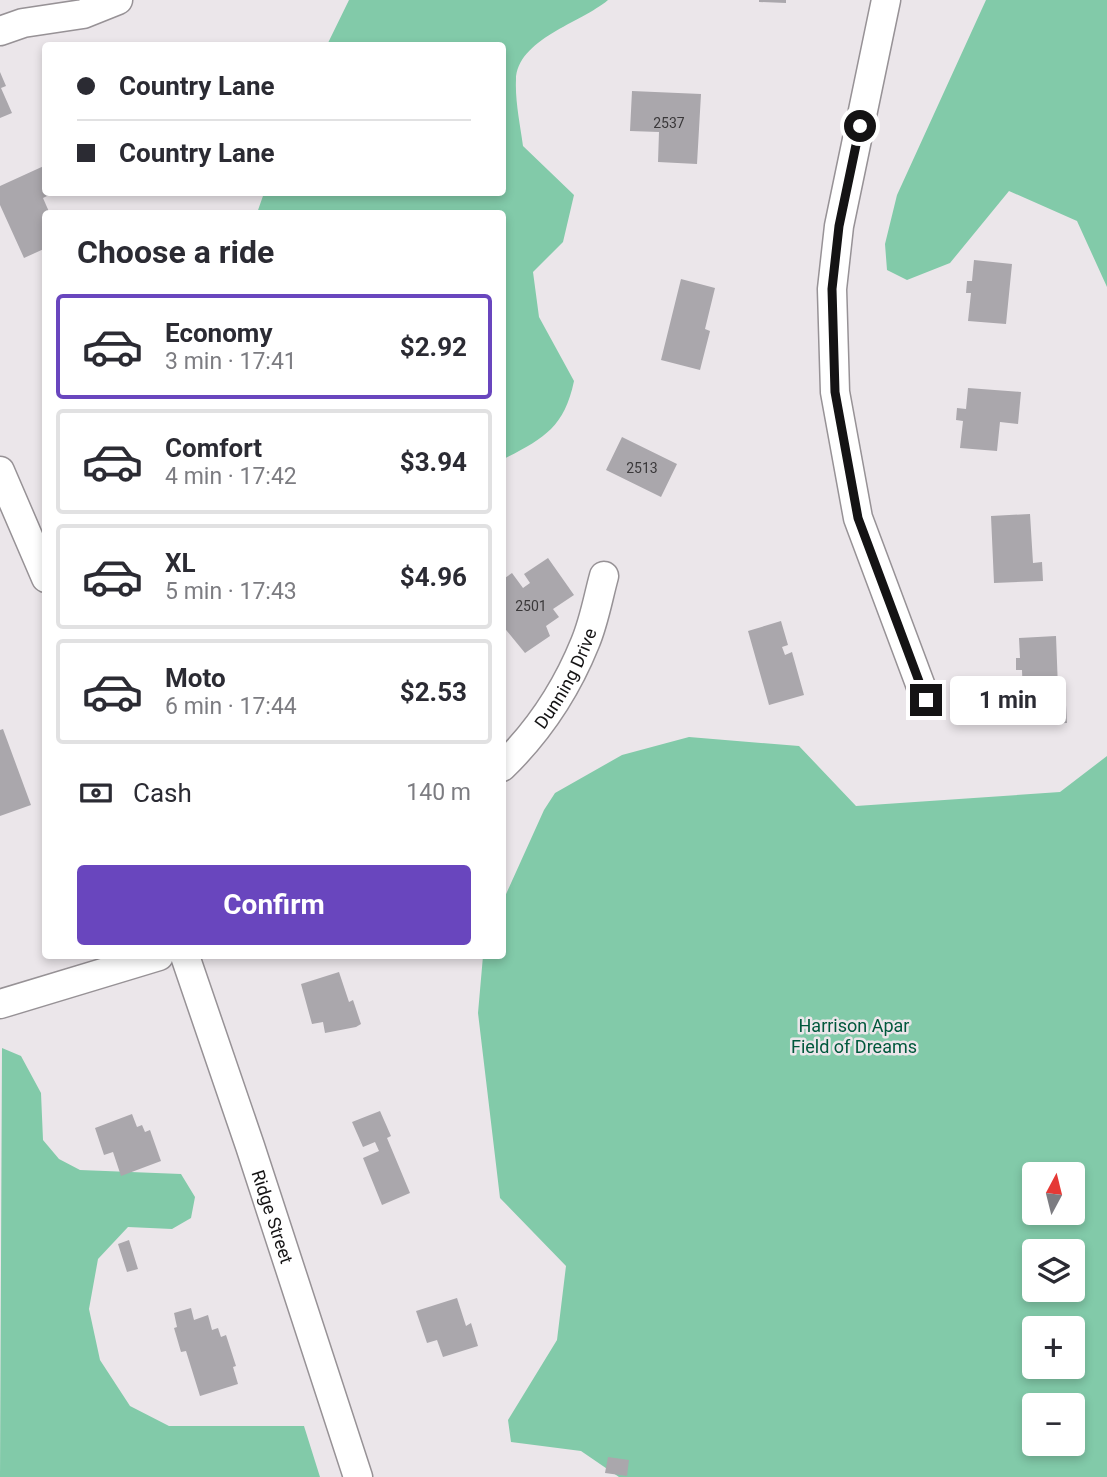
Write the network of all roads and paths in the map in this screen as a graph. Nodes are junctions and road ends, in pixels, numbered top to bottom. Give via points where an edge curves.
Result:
1 (118, 0) edge
2 (886, 0) edge
3 (0, 31) edge
4 (0, 471) edge
5 (42, 569) edge
6 (604, 576) dead end
7 (926, 700) dead end
8 (506, 763) edge
9 (149, 959) edge
10 (186, 959) edge
11 (0, 1004) edge
12 (358, 1477) edge

1 - 3 street via 83,14
2 - 7 street via 839,226 832,289 835,392 858,518
4 - 5 street
6 - 8 street, Dunning Drive via 586,642 560,694 528,741
9 - 11 street
10 - 12 street, Ridge Street

